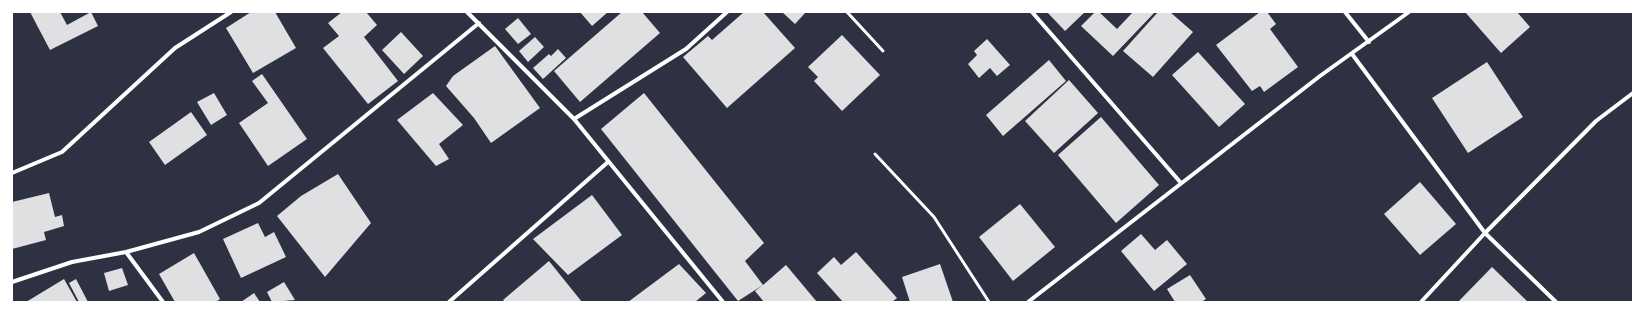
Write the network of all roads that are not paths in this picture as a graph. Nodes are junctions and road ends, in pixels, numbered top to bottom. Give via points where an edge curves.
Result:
1 (231, 12) edge
2 (467, 12) edge
3 (727, 12) edge
4 (847, 12) edge
5 (1032, 12) edge
6 (1345, 12) edge
7 (1409, 12) edge
8 (479, 24) junction
9 (1369, 42) junction
10 (883, 51) dead end
11 (1352, 54) junction
12 (1633, 93) edge
13 (574, 119) junction
14 (875, 154) dead end
15 (608, 162) junction
16 (12, 173) edge
17 (1181, 183) junction
18 (1485, 233) junction
19 (126, 252) junction
20 (12, 282) edge
21 (163, 302) edge
22 (449, 302) edge
23 (723, 302) edge
24 (990, 302) edge
25 (1028, 302) edge
26 (1421, 302) edge
27 (1556, 302) edge

1 - 16 street via 175,48 62,152
2 - 8 street
3 - 13 street via 686,49
4 - 10 lane
5 - 17 street
6 - 9 street
7 - 9 street
8 - 13 street
8 - 19 street via 259,203 199,232
9 - 11 street
11 - 17 street
11 - 18 street
12 - 18 street via 1596,121
13 - 15 street
14 - 24 lane via 934,217
15 - 22 street
15 - 23 street
17 - 25 street
18 - 26 street
18 - 27 street
19 - 20 street via 72,262
19 - 21 street

